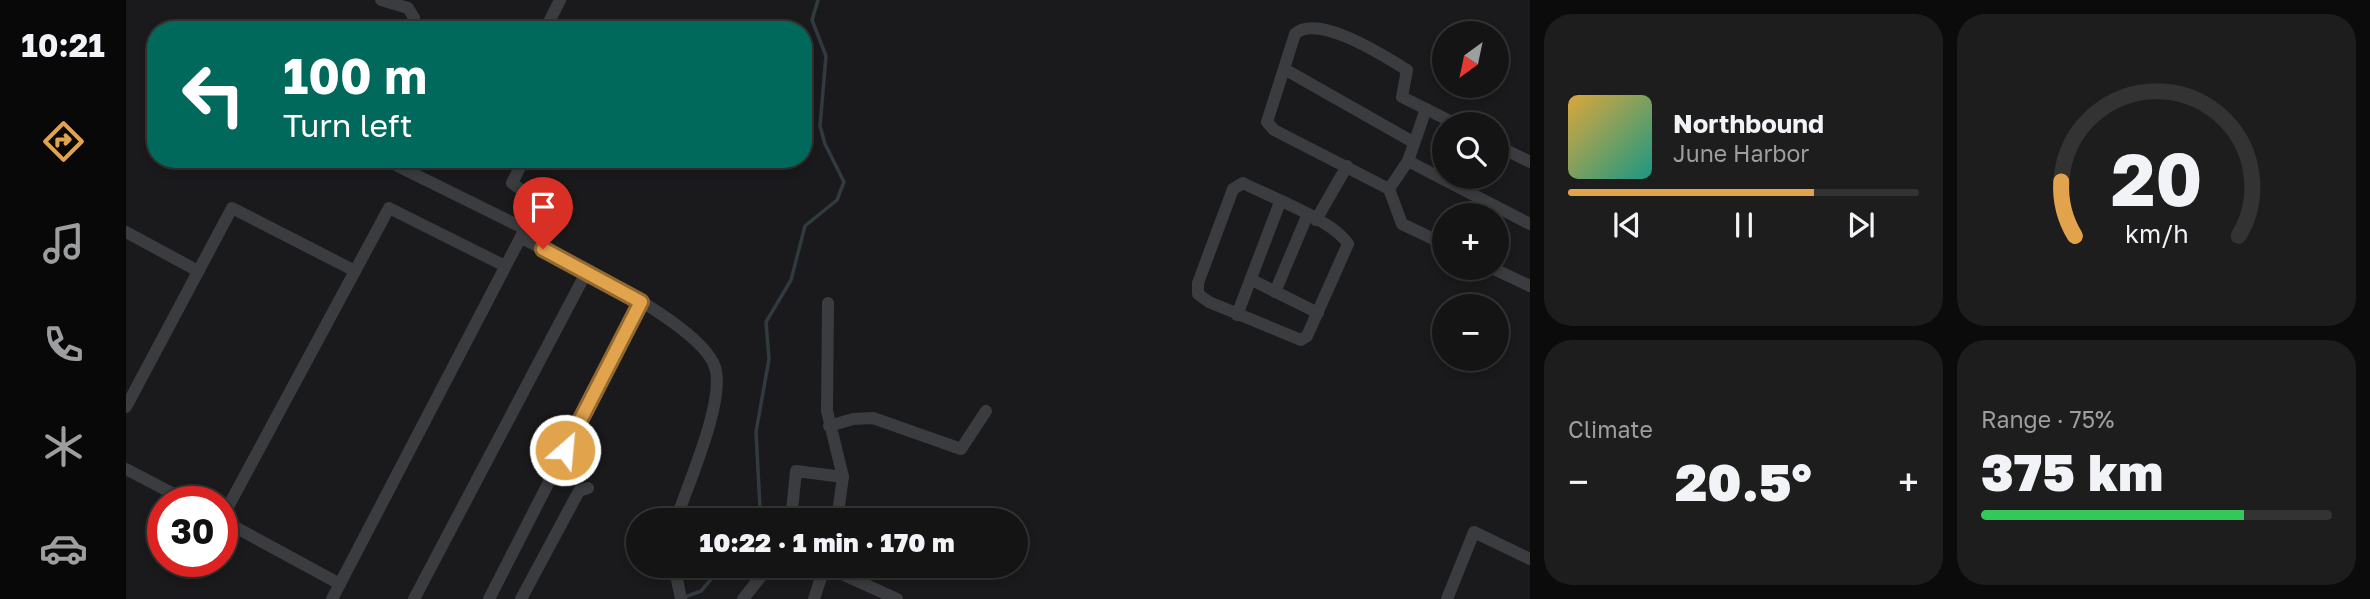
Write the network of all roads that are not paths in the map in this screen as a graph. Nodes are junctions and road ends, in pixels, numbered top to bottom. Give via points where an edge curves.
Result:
1 (381, 0) edge
2 (560, 0) edge
3 (413, 21) edge
4 (550, 21) edge
5 (1286, 70) junction
6 (1426, 109) junction
7 (1432, 112) edge
8 (1413, 142) junction
9 (1509, 152) edge
10 (1408, 161) junction
11 (1530, 162) edge
12 (1347, 166) junction
13 (402, 168) edge
14 (520, 168) edge
15 (1389, 189) junction
16 (1280, 202) junction
17 (1312, 218) junction
18 (1530, 224) edge
19 (126, 232) edge
20 (523, 234) junction
21 (1432, 239) edge
22 (505, 266) junction
23 (198, 271) junction
24 (355, 271) junction
25 (587, 271) junction
26 (1509, 276) edge
27 (1252, 280) junction
28 (1530, 286) edge
29 (1275, 292) junction
30 (641, 302) junction
31 (828, 303) dead end
32 (1318, 313) junction
33 (1237, 314) junction
34 (126, 407) edge
35 (986, 411) dead end
36 (829, 426) junction
37 (126, 469) edge
38 (843, 477) junction
39 (158, 486) edge
40 (588, 488) dead end
41 (238, 489) edge
42 (680, 508) edge
43 (792, 508) edge
44 (839, 508) edge
45 (238, 528) edge
46 (1530, 559) edge
47 (677, 578) edge
48 (760, 578) edge
49 (820, 578) edge
50 (851, 578) edge
51 (340, 584) junction
52 (332, 599) edge
53 (414, 599) edge
54 (489, 599) edge
55 (521, 599) edge
56 (681, 599) edge
57 (743, 599) edge
58 (814, 599) edge
59 (897, 599) edge
60 (1447, 599) edge

1 - 3 street via 408,8
2 - 4 street
5 - 6 street via 1295,34 1312,26 1362,43 1407,69 1402,97
5 - 8 street
5 - 12 street via 1267,122 1274,130
6 - 7 street
6 - 8 street
8 - 10 street
9 - 11 street
10 - 15 street
10 - 18 street
12 - 15 street
12 - 17 street
13 - 20 street
14 - 20 street via 512,183 535,200
15 - 21 street via 1402,225
16 - 17 street
16 - 27 street
16 - 33 street via 1238,184 1198,283 1198,294
17 - 29 street
17 - 32 street via 1343,236 1348,244
19 - 23 street
20 - 22 street
20 - 25 street
22 - 24 street via 389,208
22 - 51 street
23 - 24 street via 232,208
23 - 34 street
24 - 41 street
25 - 30 street
25 - 53 street
26 - 28 street
27 - 29 street
27 - 33 street
29 - 32 street
30 - 42 street via 699,343 711,356 716,371 713,410
30 - 54 street
31 - 36 street
32 - 33 street via 1307,336 1296,341
35 - 36 street via 961,449 873,418
36 - 38 street
37 - 39 street
38 - 43 street via 796,471
38 - 44 street
40 - 55 street via 579,491
45 - 51 street
46 - 60 street via 1474,532
47 - 56 street
48 - 57 street
49 - 58 street
50 - 59 street
51 - 52 street

